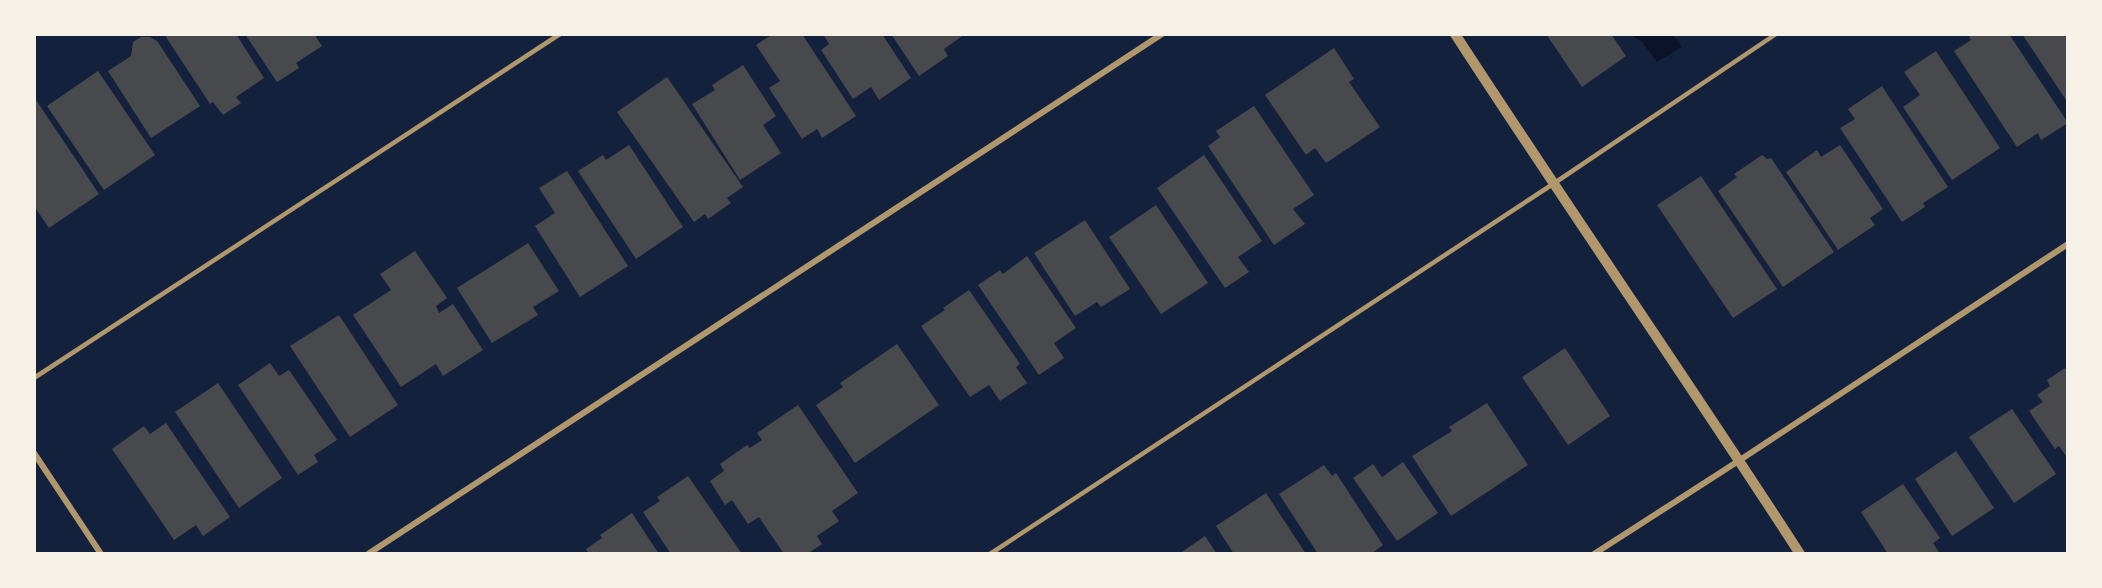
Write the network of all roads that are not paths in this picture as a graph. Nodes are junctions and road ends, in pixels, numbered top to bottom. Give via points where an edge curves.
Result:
1 (560, 34) edge
2 (1162, 34) edge
3 (1455, 34) edge
4 (1776, 34) edge
5 (1553, 184) junction
6 (2067, 244) edge
7 (34, 378) edge
8 (34, 453) edge
9 (1740, 460) junction
10 (101, 554) edge
11 (368, 554) edge
12 (990, 554) edge
13 (1594, 554) edge
14 (1800, 554) edge

1 - 7 lane
2 - 11 street
3 - 5 street
4 - 5 lane
5 - 9 street
5 - 12 lane
6 - 9 street
8 - 10 street
9 - 13 street
9 - 14 street

